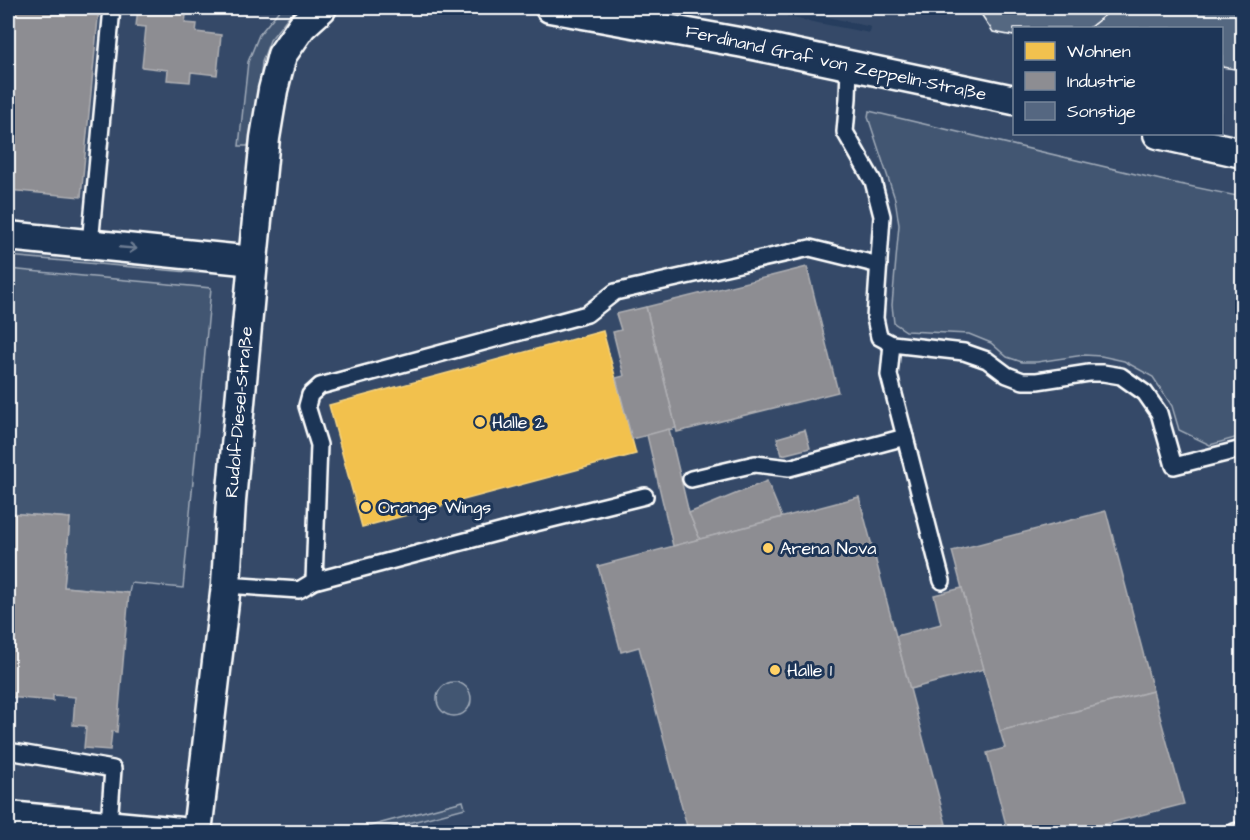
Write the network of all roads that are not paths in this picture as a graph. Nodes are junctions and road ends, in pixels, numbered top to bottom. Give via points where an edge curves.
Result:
1 (112, 8) edge
2 (322, 8) edge
3 (550, 8) edge
4 (849, 64) junction
5 (1013, 100) edge
6 (1162, 135) edge
7 (1242, 153) edge
8 (8, 236) edge
9 (90, 244) junction
10 (253, 261) junction
11 (879, 265) junction
12 (892, 344) junction
13 (905, 437) junction
14 (1242, 449) edge
15 (692, 479) dead end
16 (645, 495) dead end
17 (314, 581) junction
18 (942, 581) dead end
19 (226, 585) junction
20 (8, 750) edge
21 (8, 816) edge
22 (109, 825) junction
23 (1242, 830) edge
24 (181, 832) edge
25 (197, 832) edge
26 (1234, 832) edge

1 - 9 lane
2 - 10 street, Rudolf-Diesel-Straße via 302,26 282,56 265,138
3 - 4 street, Ferdinand Graf von Zeppelin-Straße
4 - 5 street, Ferdinand Graf von Zeppelin-Straße
4 - 11 lane via 844,132 873,181 882,216
6 - 7 street
8 - 9 street
9 -> 10 street
10 - 19 street, Rudolf-Diesel-Straße
11 - 12 lane via 875,318 879,337
11 - 17 lane via 810,248 615,292 587,314 320,386 310,395 307,406 319,445
12 - 13 lane via 889,375
12 - 14 lane via 964,352 1023,381 1089,373 1121,376 1145,393 1159,413 1174,466
13 - 15 lane via 789,468 755,464
13 - 18 lane
16 - 17 lane
17 - 19 lane via 299,590
19 - 25 street, Rudolf-Diesel-Straße
20 - 22 lane via 113,769
21 - 22 street
22 - 24 street
23 - 26 lane

